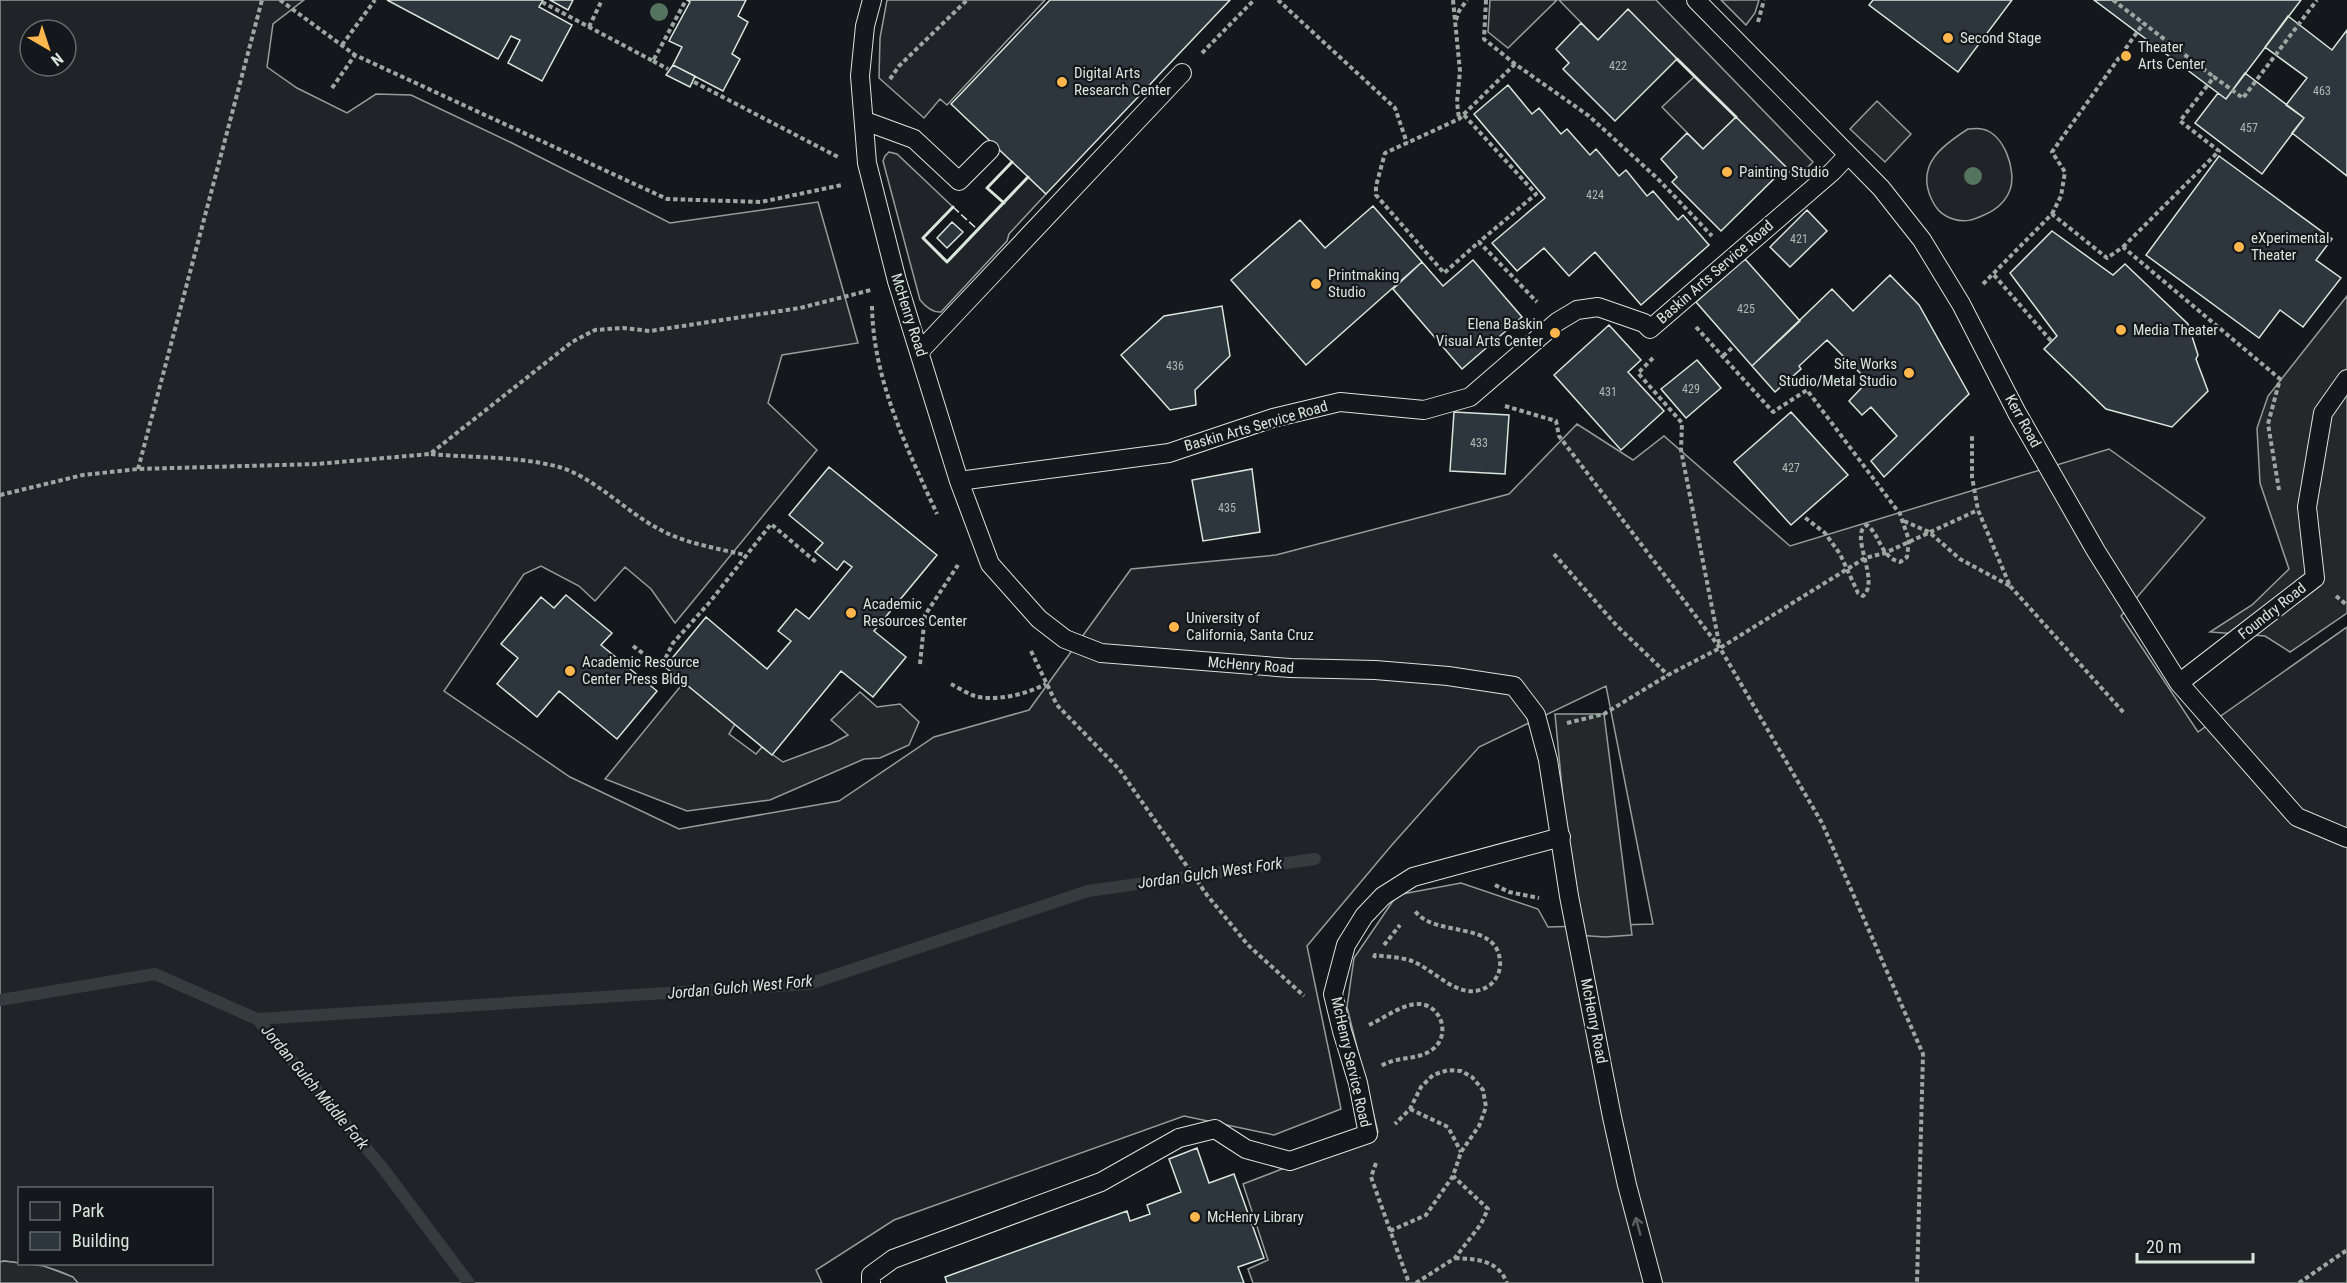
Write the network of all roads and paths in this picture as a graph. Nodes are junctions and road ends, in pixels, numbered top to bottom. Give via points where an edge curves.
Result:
1 (262, 0) edge
2 (280, 0) edge
3 (375, 0) edge
4 (602, 0) edge
5 (686, 0) edge
6 (872, 0) edge
7 (967, 0) edge
8 (1254, 0) edge
9 (1278, 0) edge
10 (1454, 0) edge
11 (1467, 0) edge
12 (1486, 0) edge
13 (1696, 0) edge
14 (1764, 0) edge
15 (2113, 0) edge
16 (2317, 0) edge
17 (542, 2) dead end
18 (1455, 24) junction
19 (2143, 24) junction
20 (589, 27) junction
21 (1756, 28) dead end
22 (342, 45) junction
23 (355, 55) junction
24 (653, 61) junction
25 (1515, 64) junction
26 (668, 69) dead end
27 (1182, 73) joint
28 (2214, 77) junction
29 (694, 82) dead end
30 (332, 88) dead end
31 (1464, 115) junction
32 (1459, 119) junction
33 (865, 121) junction
34 (1407, 143) junction
35 (990, 150) dead end
36 (1848, 155) junction
37 (845, 157) dead end
38 (873, 186) junction
39 (2052, 214) junction
40 (1479, 242) junction
41 (2122, 247) junction
42 (1732, 259) junction
43 (1994, 275) junction
44 (1961, 304) junction
45 (1678, 306) junction
46 (1557, 322) junction
47 (1650, 329) junction
48 (2052, 342) dead end
49 (1734, 346) dead end
50 (921, 351) junction
51 (1723, 356) junction
52 (2347, 379) edge
53 (1470, 397) junction
54 (1972, 436) dead end
55 (430, 454) junction
56 (138, 469) junction
57 (958, 481) junction
58 (2279, 491) dead end
59 (0, 495) edge
60 (1978, 510) junction
61 (1803, 516) dead end
62 (940, 520) dead end
63 (1904, 521) junction
64 (1929, 532) junction
65 (1909, 540) junction
66 (1885, 553) junction
67 (1554, 554) dead end
68 (745, 555) junction
69 (1865, 558) junction
70 (816, 561) dead end
71 (959, 563) dead end
72 (1846, 568) junction
73 (2314, 578) junction
74 (2010, 586) junction
75 (2347, 605) edge
76 (1027, 644) dead end
77 (633, 646) dead end
78 (1720, 648) junction
79 (920, 664) dead end
80 (1668, 675) junction
81 (2179, 683) junction
82 (951, 684) dead end
83 (1046, 684) junction
84 (2124, 713) dead end
85 (1540, 730) junction
86 (1561, 837) junction
87 (2347, 838) edge
88 (1490, 882) dead end
89 (1544, 900) dead end
90 (1407, 916) dead end
91 (1401, 924) dead end
92 (1375, 955) junction
93 (1372, 965) dead end
94 (1305, 997) dead end
95 (1366, 1027) dead end
96 (1358, 1083) junction
97 (1410, 1109) junction
98 (1389, 1130) dead end
99 (1461, 1152) junction
100 (1377, 1158) dead end
101 (1453, 1176) junction
102 (1390, 1231) junction
103 (2347, 1250) edge
104 (1455, 1258) junction
105 (871, 1283) edge
106 (1409, 1283) edge
107 (1416, 1283) edge
108 (1507, 1283) edge
109 (1653, 1283) edge
110 (1917, 1283) edge
111 (2299, 1283) edge

1 - 56 path
2 - 22 path
3 - 22 path
4 - 20 path
5 - 24 path
6 - 33 lane, McHenry Road via 860,76
7 - 33 path via 899,66
8 - 27 path
9 - 34 path via 1395,108
10 - 18 path
11 - 18 path
12 - 25 path via 1484,39
13 - 36 lane, Kerr Road
14 - 21 path
15 - 19 path
16 - 28 path via 2243,98
17 - 20 path
18 - 32 path via 1460,71
19 - 28 path
19 - 39 path via 2052,152 2065,172 2061,196
20 - 24 path
22 - 23 path
23 - 30 path
23 - 38 path via 667,199 761,202 842,185
24 - 26 path
25 - 31 path
25 - 42 path via 1589,116 1688,208
27 - 50 lane
28 - 41 path via 2180,121 2219,151
29 - 37 path via 837,158
31 - 32 path
31 - 40 path via 1536,194
32 - 34 path
33 - 35 lane via 914,138 959,181
33 - 38 lane, McHenry Road via 867,162
34 - 40 path via 1385,153 1376,195 1444,273
36 - 42 lane, Baskin Arts Service Road
36 - 44 lane, Kerr Road via 1881,188 1922,240
38 - 50 lane, McHenry Road via 897,281
39 - 41 path via 2107,258
39 - 43 path
40 - 46 path
41 - 58 path via 2280,379 2268,424
42 - 45 lane, Baskin Arts Service Road
43 - 44 path
43 - 48 path
44 - 81 lane, Kerr Road via 2090,541
45 - 47 lane, Baskin Arts Service Road
45 - 51 path
46 - 47 lane, Baskin Arts Service Road via 1577,310 1598,307 1644,323
46 - 53 lane, Baskin Arts Service Road
47 - 78 path via 1653,360 1638,373 1682,423 1681,450
49 - 51 path
50 - 57 lane, McHenry Road
51 - 63 path via 1773,412 1807,390
52 - 73 lane, Foundry Road via 2323,412 2307,507
53 - 57 lane, Baskin Arts Service Road via 1424,410 1340,402 1273,418 1169,453
53 - 78 path via 1556,421 1559,436
54 - 60 path via 1972,477
55 - 56 path via 316,464
55 - 62 path via 573,342 595,330 650,331 800,308 872,290 873,336 896,421
55 - 68 path via 526,460 561,467 658,529
56 - 59 path via 83,475
57 - 85 lane, McHenry Road via 990,564 1039,620 1065,639 1101,653 1290,668 1375,670 1514,686 1536,715
60 - 64 path
60 - 74 path
61 - 72 path via 1825,533
63 - 64 path
63 - 65 path
64 - 65 path
64 - 74 path via 1960,559
65 - 66 path
65 - 66 path via 1907,557 1900,562
66 - 69 path
66 - 69 path via 1867,525 1861,530
67 - 80 path via 1617,626
68 - 70 path via 771,524
68 - 77 path via 673,643 661,667
69 - 72 path
69 - 72 path via 1868,586 1863,596
71 - 79 path via 925,615
72 - 78 path
73 - 75 path
73 - 81 lane, Foundry Road
74 - 84 path
76 - 83 path
78 - 80 path
78 - 110 path via 1822,823 1923,1054
80 - 85 path via 1604,714
81 - 87 lane, Kerr Road via 2297,817
82 - 83 path via 972,695 990,698
83 - 94 path via 1057,705 1119,769 1207,895 1248,945
85 - 86 lane, McHenry Road
86 - 96 lane, McHenry Service Road via 1413,877 1383,896 1364,916 1346,945 1334,994
109 -> 86 lane, McHenry Road via 1612,1116
88 - 89 path via 1509,892
90 - 92 path via 1413,908 1432,924 1475,933 1491,942 1500,952 1501,968 1494,981 1483,990 1469,993 1411,961
91 - 92 path
92 - 93 path
95 - 96 path via 1405,1006 1418,1004 1430,1006 1444,1026 1441,1039 1422,1056 1392,1059
96 - 105 lane, McHenry Service Road via 1368,1134 1290,1161 1246,1149 1215,1129 1179,1138 1101,1182 893,1259 871,1275
97 - 98 path
97 - 99 path via 1448,1127
97 - 99 path via 1421,1087 1433,1075 1448,1070 1472,1077 1483,1090 1486,1107 1479,1126
99 - 101 path
100 - 102 path via 1371,1177
101 - 102 path via 1426,1215
101 - 104 path via 1488,1209
102 - 106 path
103 - 111 path
104 - 107 path
104 - 108 path via 1490,1263 1503,1273

